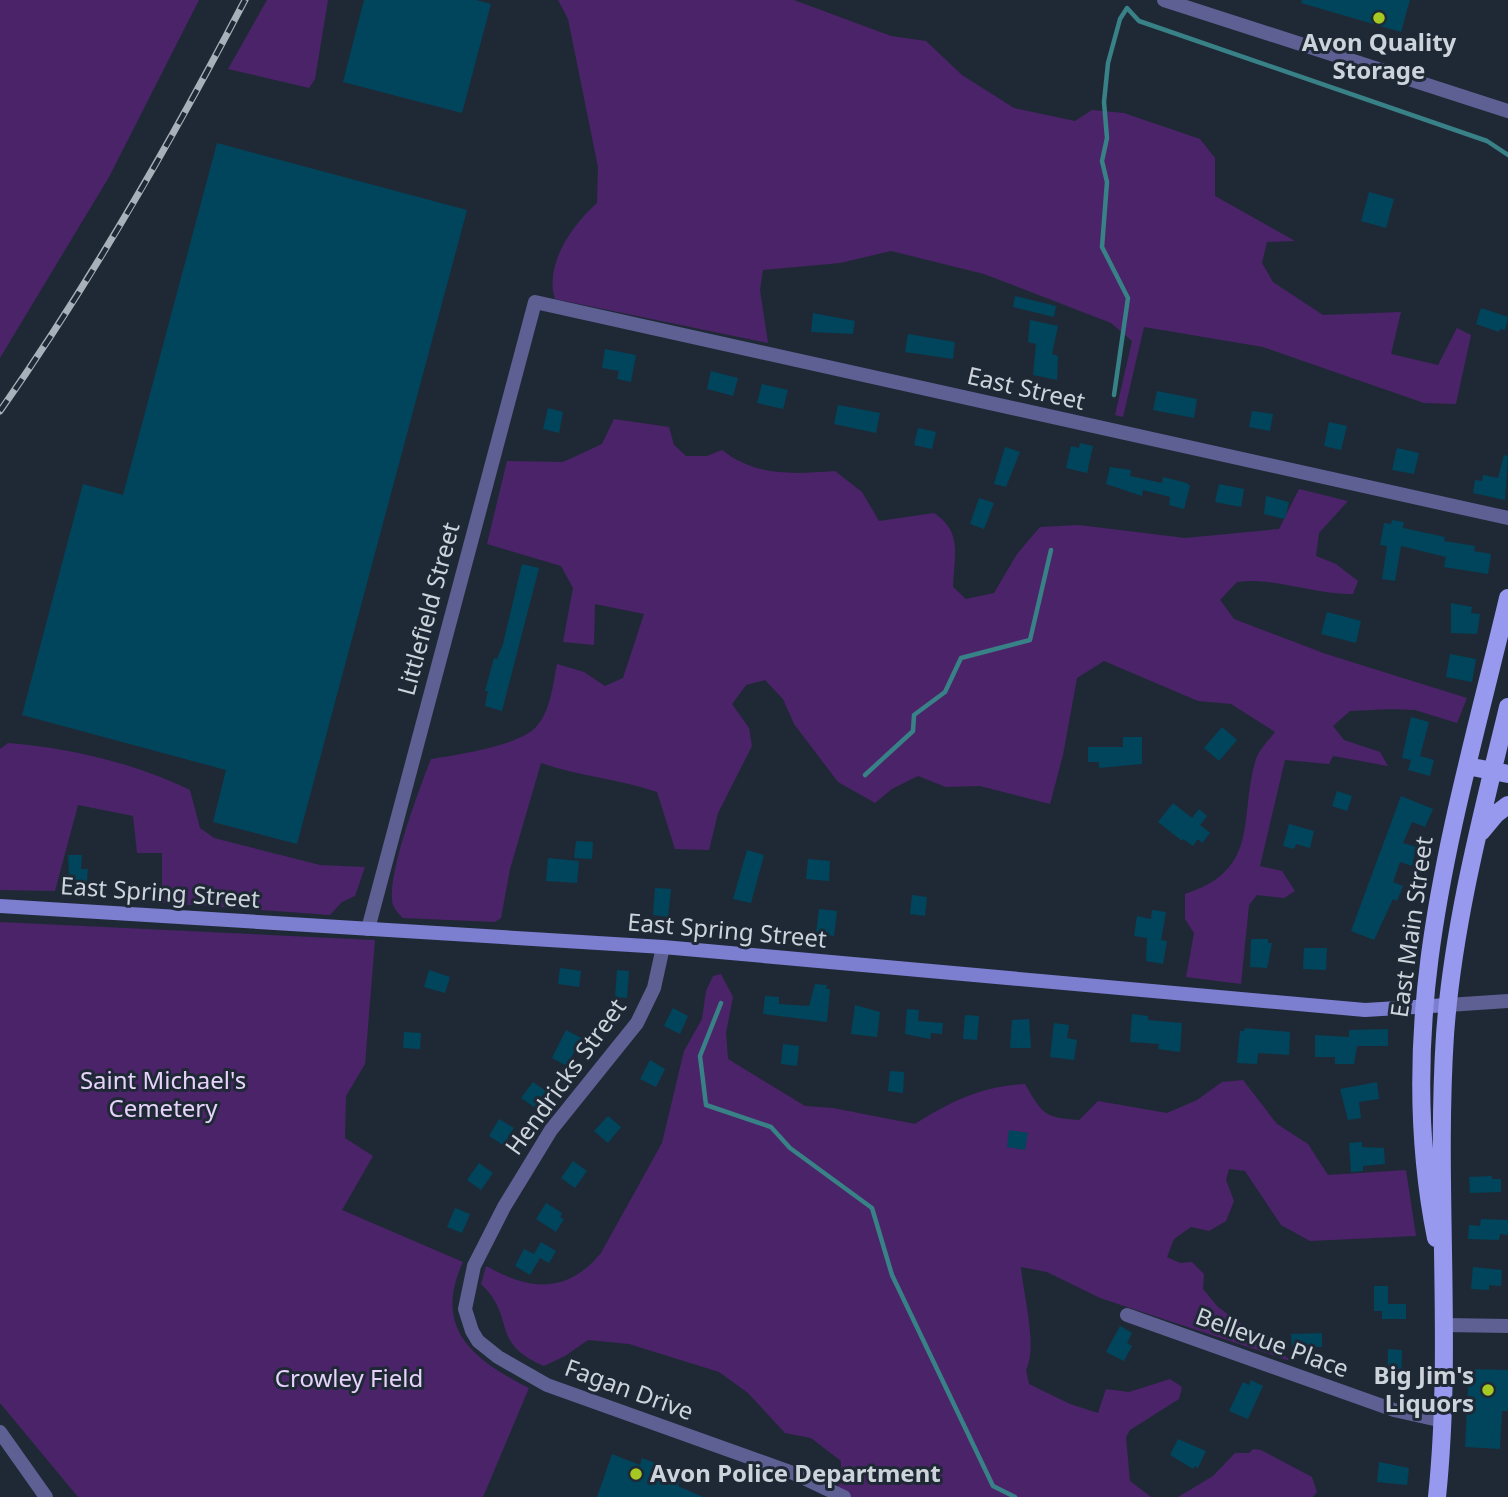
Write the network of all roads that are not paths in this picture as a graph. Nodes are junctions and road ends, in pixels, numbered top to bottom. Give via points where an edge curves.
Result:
1 (1164, 0) edge
2 (1508, 111) edge
3 (535, 302) joint
4 (1508, 518) edge
5 (1508, 598) edge
6 (1508, 707) edge
7 (1472, 746) junction
8 (1503, 752) edge
9 (1467, 766) junction
10 (1500, 773) edge
11 (1508, 805) edge
12 (1476, 841) junction
13 (0, 906) edge
14 (368, 929) junction
15 (663, 947) junction
16 (1508, 1001) edge
17 (1448, 1005) junction
18 (1423, 1007) junction
19 (474, 1266) joint
20 (1442, 1268) junction
21 (1127, 1315) dead end
22 (1445, 1325) junction
23 (1508, 1326) edge
24 (1443, 1421) junction
25 (2, 1435) edge
26 (46, 1497) edge
27 (844, 1497) edge
28 (1437, 1497) edge

1 - 2 street
3 - 4 street, East Street
3 - 14 street, Littlefield Street
5 - 7 main road, East Main Street
6 - 8 main road, East Main Street
7 - 8 main road
7 - 9 main road, East Main Street
8 - 10 main road, East Main Street
9 - 10 main road
9 - 18 main road, East Main Street via 1434,913
10 - 12 main road, East Main Street
11 - 12 main road
12 - 17 main road, East Main Street
13 - 14 main road, East Spring Street
14 - 15 main road, East Spring Street
15 - 18 main road, East Spring Street via 1224,999 1365,1010
15 - 19 street, Hendricks Street via 658,976 637,1023 551,1130
16 - 17 street
17 - 18 main road, East Spring Street
17 - 20 main road, East Main Street
18 - 20 main road, East Main Street via 1423,1160
19 - 27 street, Fagan Drive via 465,1309 472,1331 508,1364 559,1390 802,1476
20 - 22 main road, East Main Street
21 - 24 street, Bellevue Place via 1394,1410
22 - 23 street
22 - 24 main road, East Main Street
24 - 28 main road, East Main Street
25 - 26 street

